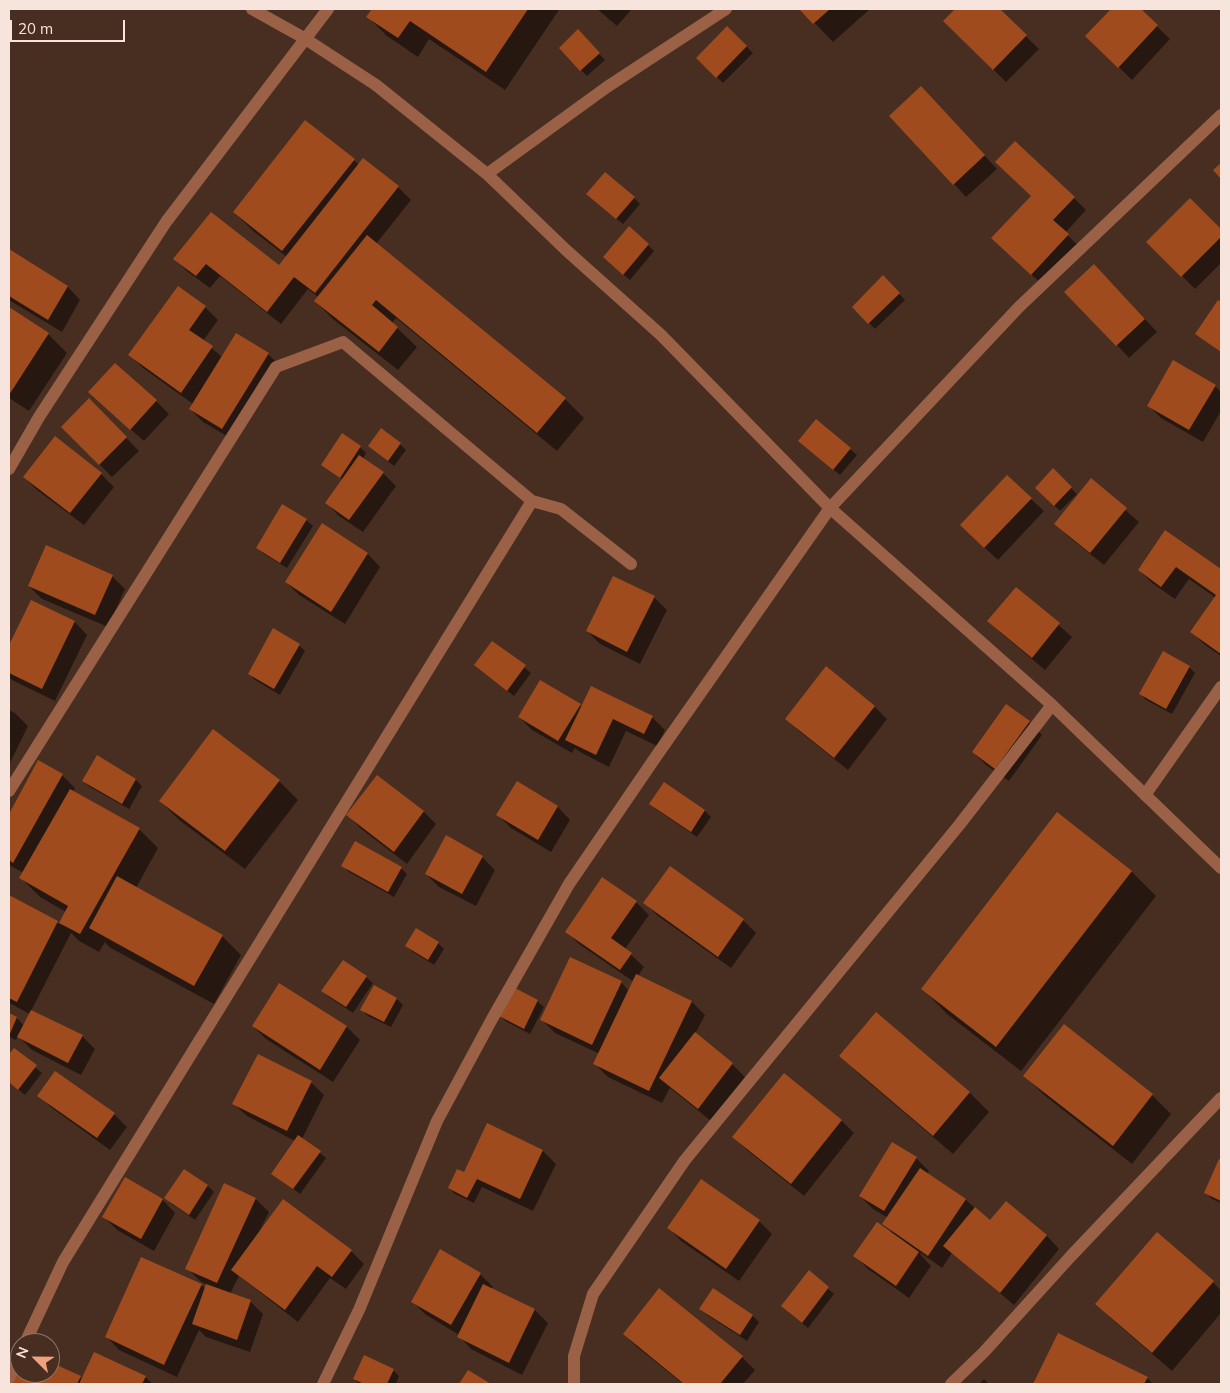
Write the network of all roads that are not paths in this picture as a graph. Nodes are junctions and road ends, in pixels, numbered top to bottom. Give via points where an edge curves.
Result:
1 (252, 9) edge
2 (328, 9) edge
3 (726, 9) edge
4 (304, 38) junction
5 (1221, 116) edge
6 (487, 174) junction
7 (9, 469) edge
8 (532, 501) junction
9 (830, 508) junction
10 (631, 564) dead end
11 (1221, 687) edge
12 (1052, 705) junction
13 (9, 791) edge
14 (1145, 795) junction
15 (1221, 868) edge
16 (1221, 1098) edge
17 (30, 1333) edge
18 (323, 1384) edge
19 (574, 1384) edge
20 (951, 1384) edge

1 - 4 street
2 - 4 street
3 - 6 street via 607,87
4 - 6 street via 376,85
4 - 7 street via 166,222
5 - 9 street via 1019,306
6 - 9 street via 661,335
8 - 10 street via 560,509
8 - 13 street via 343,342 276,367
8 - 17 street via 63,1262
9 - 12 street
9 - 18 street via 564,892 437,1121 359,1310
11 - 14 street
12 - 14 street
12 - 19 street via 960,824 685,1160 593,1294 574,1356
14 - 15 street
16 - 20 street

